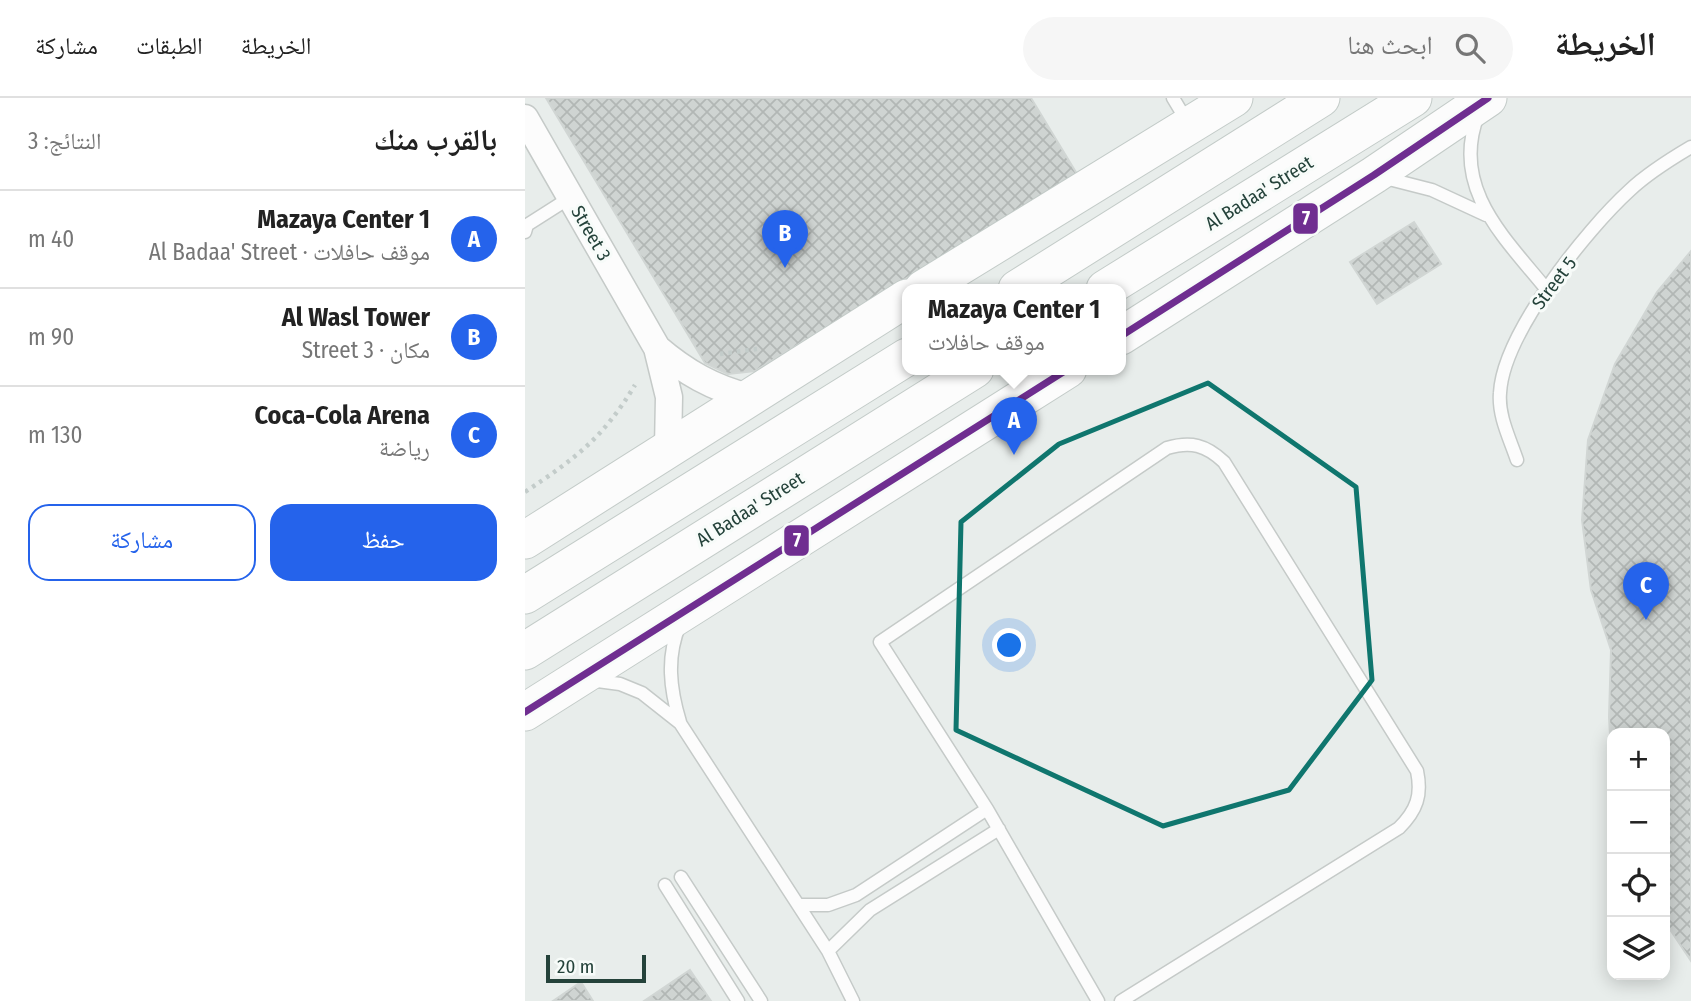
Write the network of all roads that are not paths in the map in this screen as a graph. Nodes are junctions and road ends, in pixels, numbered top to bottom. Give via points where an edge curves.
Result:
1 (1234, 98) edge
2 (1321, 98) edge
3 (1413, 98) edge
4 (1485, 100) edge
5 (1180, 111) edge
6 (525, 118) edge
7 (1691, 147) edge
8 (1374, 175) junction
9 (571, 197) junction
10 (1486, 215) junction
11 (526, 227) edge
12 (930, 284) edge
13 (1025, 284) edge
14 (1113, 284) edge
15 (1547, 290) junction
16 (902, 301) edge
17 (1126, 333) edge
18 (657, 348) junction
19 (902, 360) edge
20 (965, 375) edge
21 (1058, 375) edge
22 (749, 397) junction
23 (668, 448) junction
24 (1517, 460) dead end
25 (525, 540) edge
26 (525, 595) edge
27 (686, 608) junction
28 (525, 652) edge
29 (572, 681) junction
30 (525, 712) edge
31 (680, 723) junction
32 (987, 809) junction
33 (999, 829) junction
34 (681, 877) dead end
35 (665, 885) dead end
36 (799, 905) junction
37 (828, 951) junction
38 (738, 1001) edge
39 (761, 1001) edge
40 (853, 1001) edge
41 (1098, 1001) edge
42 (1121, 1001) edge

1 - 5 main road
2 - 13 main road
3 - 14 main road, Al Badaa' Street
4 - 8 main road
4 - 10 lane via 1474,124 1471,170
5 - 12 main road
6 - 9 street, Street 3
7 - 15 lane, Street 5 via 1629,190
8 - 10 lane via 1432,190
8 - 17 main road
9 - 11 lane
9 - 18 street, Street 3
10 - 15 lane
15 - 24 lane, Street 5 via 1515,340 1501,378 1500,408
16 - 22 main road
18 - 22 street, Street 3 via 691,374
18 - 23 street, Street 3 via 669,397
19 - 26 main road
20 - 28 main road, Al Badaa' Street
21 - 27 main road
22 - 23 main road
23 - 25 main road
27 - 29 main road
27 - 31 lane via 671,653
29 - 30 main road
29 - 31 lane via 620,684 663,706
31 - 36 lane
32 - 33 lane
32 - 36 lane via 856,895 828,905
32 - 42 lane via 880,642 1167,448 1198,444 1212,451 1224,462 1417,771 1418,802 1399,828
33 - 37 lane via 870,910
33 - 41 lane
34 - 39 lane
35 - 38 lane
36 - 37 lane
37 - 40 lane

